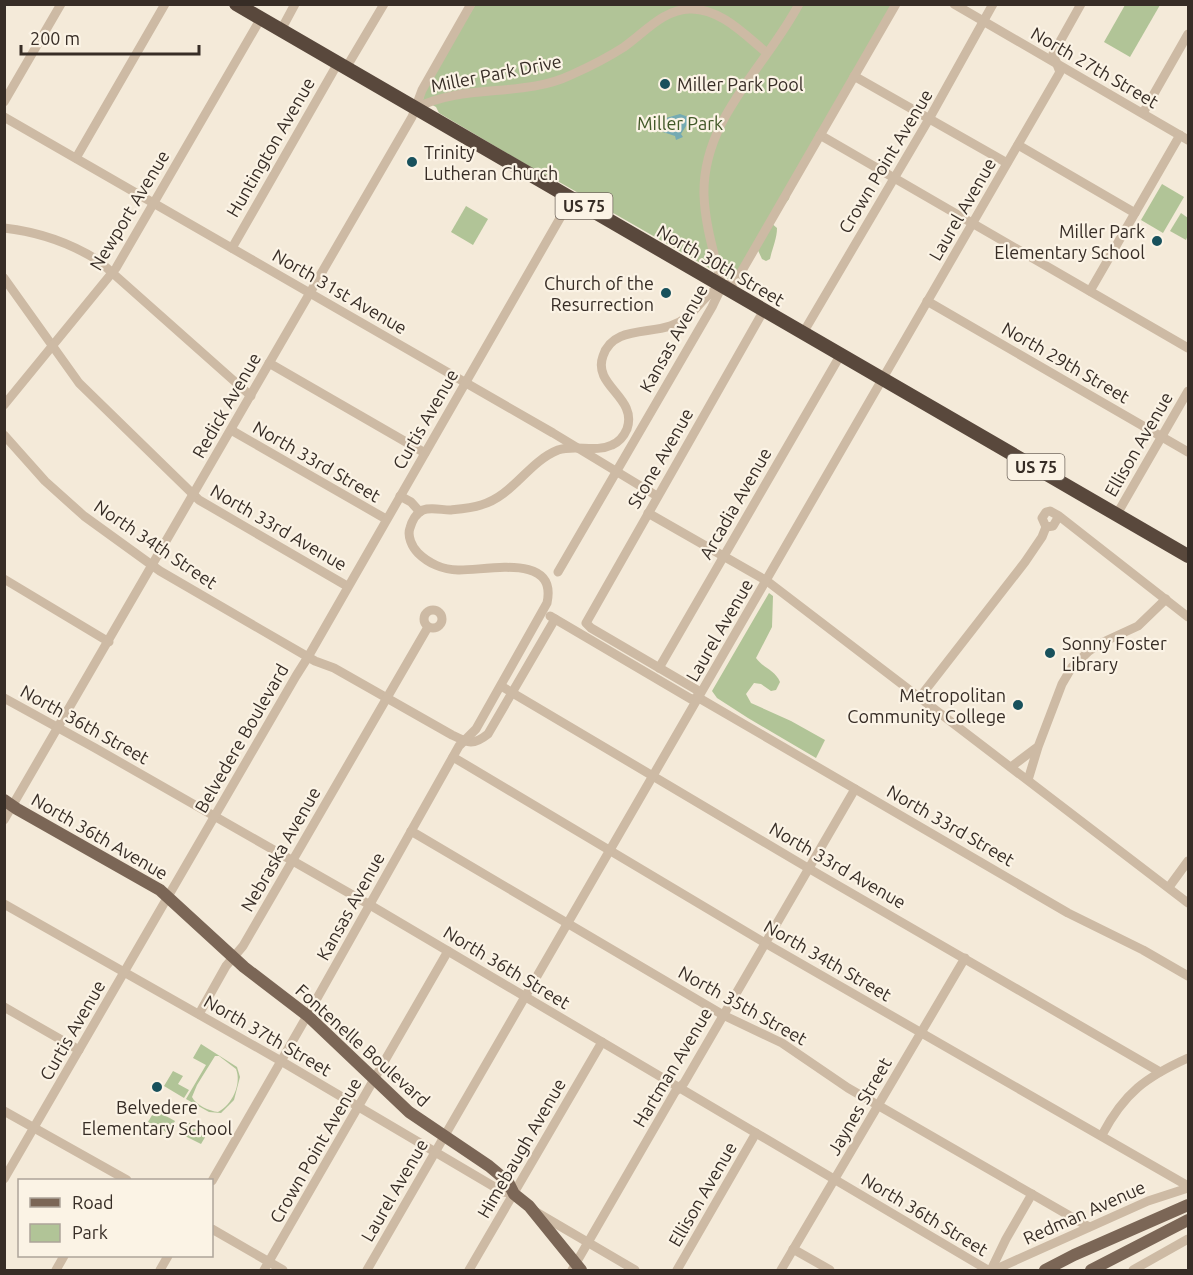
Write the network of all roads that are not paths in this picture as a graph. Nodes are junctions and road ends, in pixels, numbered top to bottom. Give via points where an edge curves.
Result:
1 (61, 4) edge
2 (165, 4) edge
3 (236, 4) edge
4 (296, 4) edge
5 (384, 4) edge
6 (471, 4) edge
7 (799, 4) edge
8 (896, 4) edge
9 (954, 4) edge
10 (993, 4) edge
11 (1081, 4) edge
12 (261, 18) junction
13 (984, 22) junction
14 (281, 30) junction
15 (1188, 34) edge
16 (767, 53) junction
17 (1056, 63) junction
18 (342, 66) junction
19 (854, 76) junction
20 (4, 102) edge
21 (416, 108) junction
22 (1143, 113) junction
23 (4, 117) edge
24 (929, 119) junction
25 (820, 135) junction
26 (1184, 137) edge
27 (1018, 145) junction
28 (76, 158) junction
29 (1007, 163) junction
30 (895, 178) junction
31 (571, 199) junction
32 (153, 203) junction
33 (1135, 213) junction
34 (972, 223) junction
35 (4, 228) edge
36 (232, 248) junction
37 (112, 273) junction
38 (4, 278) edge
39 (722, 286) junction
40 (1090, 291) junction
41 (310, 293) junction
42 (927, 301) junction
43 (764, 310) junction
44 (803, 333) junction
45 (52, 347) junction
46 (1188, 348) edge
47 (841, 354) junction
48 (269, 363) junction
49 (883, 379) junction
50 (465, 383) junction
51 (1188, 391) edge
52 (250, 396) junction
53 (4, 405) edge
54 (231, 430) junction
55 (4, 435) edge
56 (1162, 437) junction
57 (577, 448) junction
58 (1188, 452) edge
59 (424, 453) junction
60 (616, 472) junction
61 (194, 495) junction
62 (400, 496) junction
63 (657, 496) junction
64 (420, 512) junction
65 (648, 513) junction
66 (1117, 514) junction
67 (1059, 516) junction
68 (386, 519) junction
69 (1046, 527) junction
70 (723, 556) junction
71 (1188, 556) edge
72 (153, 566) junction
73 (558, 572) dead end
74 (4, 579) edge
75 (767, 581) junction
76 (347, 586) junction
77 (1166, 599) junction
78 (543, 612) junction
79 (1188, 617) edge
80 (555, 619) junction
81 (586, 623) joint
82 (428, 627) dead end
83 (109, 642) junction
84 (308, 657) junction
85 (659, 668) junction
86 (501, 686) junction
87 (513, 692) junction
88 (920, 697) junction
89 (4, 698) edge
90 (387, 698) junction
91 (699, 698) junction
92 (59, 729) junction
93 (465, 740) junction
94 (1038, 747) junction
95 (453, 757) junction
96 (1011, 767) junction
97 (654, 776) junction
98 (1028, 780) junction
99 (855, 789) junction
100 (8, 803) edge
101 (214, 816) junction
102 (4, 820) edge
103 (411, 831) junction
104 (611, 851) junction
105 (293, 861) junction
106 (1188, 861) edge
107 (808, 868) junction
108 (1169, 887) junction
109 (168, 897) junction
110 (1188, 903) edge
111 (4, 904) edge
112 (370, 905) junction
113 (568, 924) junction
114 (765, 943) junction
115 (448, 951) junction
116 (234, 958) junction
117 (965, 958) junction
118 (124, 972) junction
119 (1188, 976) edge
120 (525, 997) junction
121 (4, 1007) edge
122 (199, 1014) junction
123 (723, 1015) junction
124 (308, 1016) junction
125 (921, 1032) junction
126 (602, 1042) junction
127 (80, 1050) junction
128 (1188, 1058) edge
129 (281, 1061) junction
130 (1160, 1072) junction
131 (375, 1079) junction
132 (679, 1088) junction
133 (879, 1105) junction
134 (359, 1107) junction
135 (4, 1111) edge
136 (34, 1128) junction
137 (756, 1133) junction
138 (1102, 1135) junction
139 (444, 1136) junction
140 (435, 1152) junction
141 (110, 1176) edge
142 (4, 1179) edge
143 (213, 1179) edge
144 (834, 1179) junction
145 (1188, 1187) edge
146 (514, 1194) junction
147 (1032, 1194) junction
148 (1188, 1205) edge
149 (532, 1210) junction
150 (1188, 1220) edge
151 (1089, 1227) junction
152 (213, 1229) edge
153 (1188, 1239) edge
154 (587, 1243) junction
155 (794, 1249) junction
156 (1151, 1265) edge
157 (267, 1266) edge
158 (576, 1268) edge
159 (283, 1270) edge
160 (367, 1270) edge
161 (469, 1270) edge
162 (635, 1270) edge
163 (677, 1270) edge
164 (781, 1270) edge
165 (830, 1270) edge
166 (991, 1270) edge
167 (1045, 1270) edge
168 (1090, 1270) edge
169 (1133, 1270) edge

1 - 20 street
2 - 28 street
3 - 12 highway, North 30th Street / US 75
4 - 14 street
5 - 18 street, Huntington Avenue
6 - 21 street, Redick Avenue via 422,90
7 - 16 street
8 - 19 street, Kansas Avenue
9 - 13 street, North 27th Street
10 - 13 street, Crown Point Avenue
11 - 17 street, Laurel Avenue via 1053,54
12 - 14 highway, North 30th Street / US 75
12 - 32 street, Newport Avenue
13 - 17 street, North 27th Street
13 - 24 street, Crown Point Avenue
14 - 18 highway, North 30th Street / US 75
15 - 22 street
16 - 21 street, Miller Park Drive via 706,11 674,11 624,47 549,83 445,98
16 - 39 street via 722,123 705,176 705,210
17 - 22 street, North 27th Street
17 - 27 street, Laurel Avenue via 1060,72
18 - 21 highway, North 30th Street / US 75
18 - 36 street, Huntington Avenue
19 - 24 street
19 - 25 street, Kansas Avenue
21 - 31 highway, North 30th Street / US 75
21 - 41 street, Redick Avenue
22 - 26 street, North 27th Street
23 - 28 street, North 31st Avenue
24 - 29 street
24 - 30 street, Crown Point Avenue
25 - 30 street
25 - 39 street, Kansas Avenue via 737,280
26 - 33 street
27 - 29 street, Laurel Avenue
27 - 33 street
28 - 32 street, North 31st Avenue
29 - 34 street, Laurel Avenue
30 - 34 street
30 - 44 street, Crown Point Avenue
31 - 39 highway, North 30th Street / US 75
31 - 50 street, Curtis Avenue
32 - 36 street, North 31st Avenue
32 - 37 street, Newport Avenue
33 - 40 street
34 - 40 street
34 - 42 street, Laurel Avenue
35 - 37 street via 56,238 88,254
36 - 41 street, North 31st Avenue
37 - 45 street, Newport Avenue
37 - 52 street
38 - 45 street
39 - 43 highway, North 30th Street / US 75
39 - 57 street via 681,322 626,334 610,344 603,356 602,371 627,407 626,430 612,445
39 - 60 street, Kansas Avenue
40 - 46 street
41 - 48 street, Redick Avenue
41 - 50 street, North 31st Avenue
42 - 49 street, Laurel Avenue
42 - 56 street, North 29th Street
43 - 44 highway, North 30th Street / US 75
43 - 63 street, Stone Avenue
44 - 47 highway, North 30th Street / US 75
45 - 53 street, Newport Avenue
45 - 61 street via 90,394
47 - 49 highway, North 30th Street / US 75
47 - 70 street, Arcadia Avenue
48 - 52 street, Redick Avenue
48 - 59 street
49 - 66 highway, North 30th Street / US 75
49 - 75 street, Laurel Avenue
50 - 57 street, North 31st Avenue
50 - 59 street, Curtis Avenue
51 - 56 street, Ellison Avenue
52 - 54 street, Redick Avenue
54 - 61 street, Redick Avenue
54 - 68 street, North 33rd Street
55 - 72 street, North 34th Street via 66,502
56 - 58 street, North 29th Street
56 - 66 street, Ellison Avenue
57 - 60 street, North 31st Avenue
57 - 64 street via 543,458 502,496 484,505
59 - 62 street, Curtis Avenue
60 - 63 street, North 31st Avenue
60 - 73 street, Kansas Avenue
61 - 72 street, Redick Avenue
61 - 76 street, North 33rd Avenue
62 - 64 street
62 - 68 street, Curtis Avenue
63 - 65 street, Stone Avenue
64 - 78 street via 409,532 415,550 424,558 440,567 458,570 525,568 545,583 548,598
65 - 70 street
65 - 81 street, Stone Avenue
66 - 71 highway, North 30th Street / US 75
67 - 69 street via 1053,526
67 - 69 street via 1046,512 1042,518
67 - 77 street
68 - 76 street, Curtis Avenue
69 - 88 street via 1024,562
70 - 75 street
70 - 85 street, Arcadia Avenue
72 - 83 street, Redick Avenue
72 - 84 street, North 34th Street
74 - 83 street
75 - 88 street
75 - 91 street, Laurel Avenue
76 - 84 street, Curtis Avenue
77 - 79 street
77 - 94 street via 1138,626 1099,644 1073,666
78 - 80 street, North 33rd Street
78 - 86 street
80 - 87 street
80 - 91 street, North 33rd Street via 690,699
81 - 85 street, North 33rd Street
82 - 90 street, Nebraska Avenue
83 - 92 street, Redick Avenue
84 - 90 street, Belvedere Boulevard
84 - 101 street, Belvedere Boulevard
85 - 91 street, North 33rd Street via 697,690
86 - 87 street, North 33rd Avenue
86 - 93 street via 476,729
87 - 93 street via 488,734 478,742
87 - 97 street, North 33rd Avenue
88 - 96 street
89 - 92 street, North 36th Street
90 - 93 street, Belvedere Boulevard
90 - 105 street, Nebraska Avenue
91 - 97 street, Laurel Avenue
91 - 99 street, North 33rd Street
92 - 100 street, Redick Avenue
92 - 101 street, North 36th Street
93 - 95 street, Kansas Avenue
94 - 96 street
94 - 98 street
95 - 103 street, Kansas Avenue
95 - 104 street, North 34th Street
96 - 98 street
97 - 104 street, Laurel Avenue
97 - 107 street, North 33rd Avenue
98 - 108 street
99 - 107 street, Hartman Avenue
99 - 119 street, North 33rd Street via 1068,913
100 - 102 street, Redick Avenue
100 - 109 main road, North 36th Avenue
101 - 105 street, North 36th Street
101 - 109 street, Belvedere Boulevard
103 - 112 street, Kansas Avenue
103 - 113 street, North 35th Street
104 - 113 street, Laurel Avenue
104 - 114 street, North 34th Street
105 - 112 street, North 36th Street
105 - 116 street, Nebraska Avenue
106 - 108 street
107 - 114 street, Hartman Avenue
107 - 117 street, North 33rd Avenue
108 - 110 street
109 - 116 main road, Fontenelle Boulevard
109 - 118 street, Curtis Avenue
111 - 118 street, North 37th Street
112 - 115 street, North 36th Street
112 - 124 street, Kansas Avenue
113 - 120 street, Laurel Avenue
113 - 123 street, North 35th Street
114 - 123 street, Hartman Avenue
114 - 125 street, North 34th Street
115 - 120 street, North 36th Street
115 - 131 street, Crown Point Avenue
116 - 122 street, Nebraska Avenue
116 - 124 main road, Fontenelle Boulevard
117 - 125 street, Jaynes Street
117 - 130 street, North 33rd Avenue
118 - 122 street, North 37th Street
118 - 127 street, Curtis Avenue
120 - 126 street, North 36th Street
120 - 139 street, Laurel Avenue
121 - 127 street
122 - 129 street, North 37th Street
123 - 132 street, Hartman Avenue
123 - 133 street, North 35th Street via 782,1043
124 - 129 street, Kansas Avenue
124 - 131 main road, Fontenelle Boulevard
125 - 133 street, Jaynes Street
125 - 138 street, North 34th Street
126 - 132 street, North 36th Street
126 - 146 street, Himebaugh Avenue
127 - 136 street, Curtis Avenue
128 - 130 street
129 - 134 street, North 37th Street
129 - 143 street, Kansas Avenue
130 - 138 street via 1126,1097
131 - 134 street, Crown Point Avenue
131 - 139 main road, Fontenelle Boulevard via 409,1112
132 - 137 street, North 36th Street
132 - 154 street, Hartman Avenue
133 - 144 street, Jaynes Street
133 - 147 street, North 35th Street
134 - 140 street, North 37th Street
134 - 157 street, Crown Point Avenue
135 - 136 street
136 - 141 street
136 - 142 street, Curtis Avenue
137 - 144 street, North 36th Street
137 - 163 street, Ellison Avenue
138 - 145 street, North 34th Street
139 - 140 street, Laurel Avenue
139 - 146 main road, Fontenelle Boulevard via 508,1182
140 - 146 street, North 37th Street via 503,1192
140 - 160 street, Laurel Avenue
144 - 155 street, Jaynes Street
144 - 166 street, North 36th Street
145 - 151 street, Redman Avenue
146 - 149 main road, Fontenelle Boulevard
146 - 161 street, Himebaugh Avenue
147 - 151 street, North 35th Street
147 - 166 street
148 - 167 main road
149 - 154 street
149 - 158 main road, Fontenelle Boulevard
150 - 168 main road
151 - 166 street, Redman Avenue
152 - 157 street
153 - 156 street
154 - 158 street, Hartman Avenue
154 - 162 street
155 - 164 street, Jaynes Street
155 - 165 street
156 - 169 street
157 - 159 street

